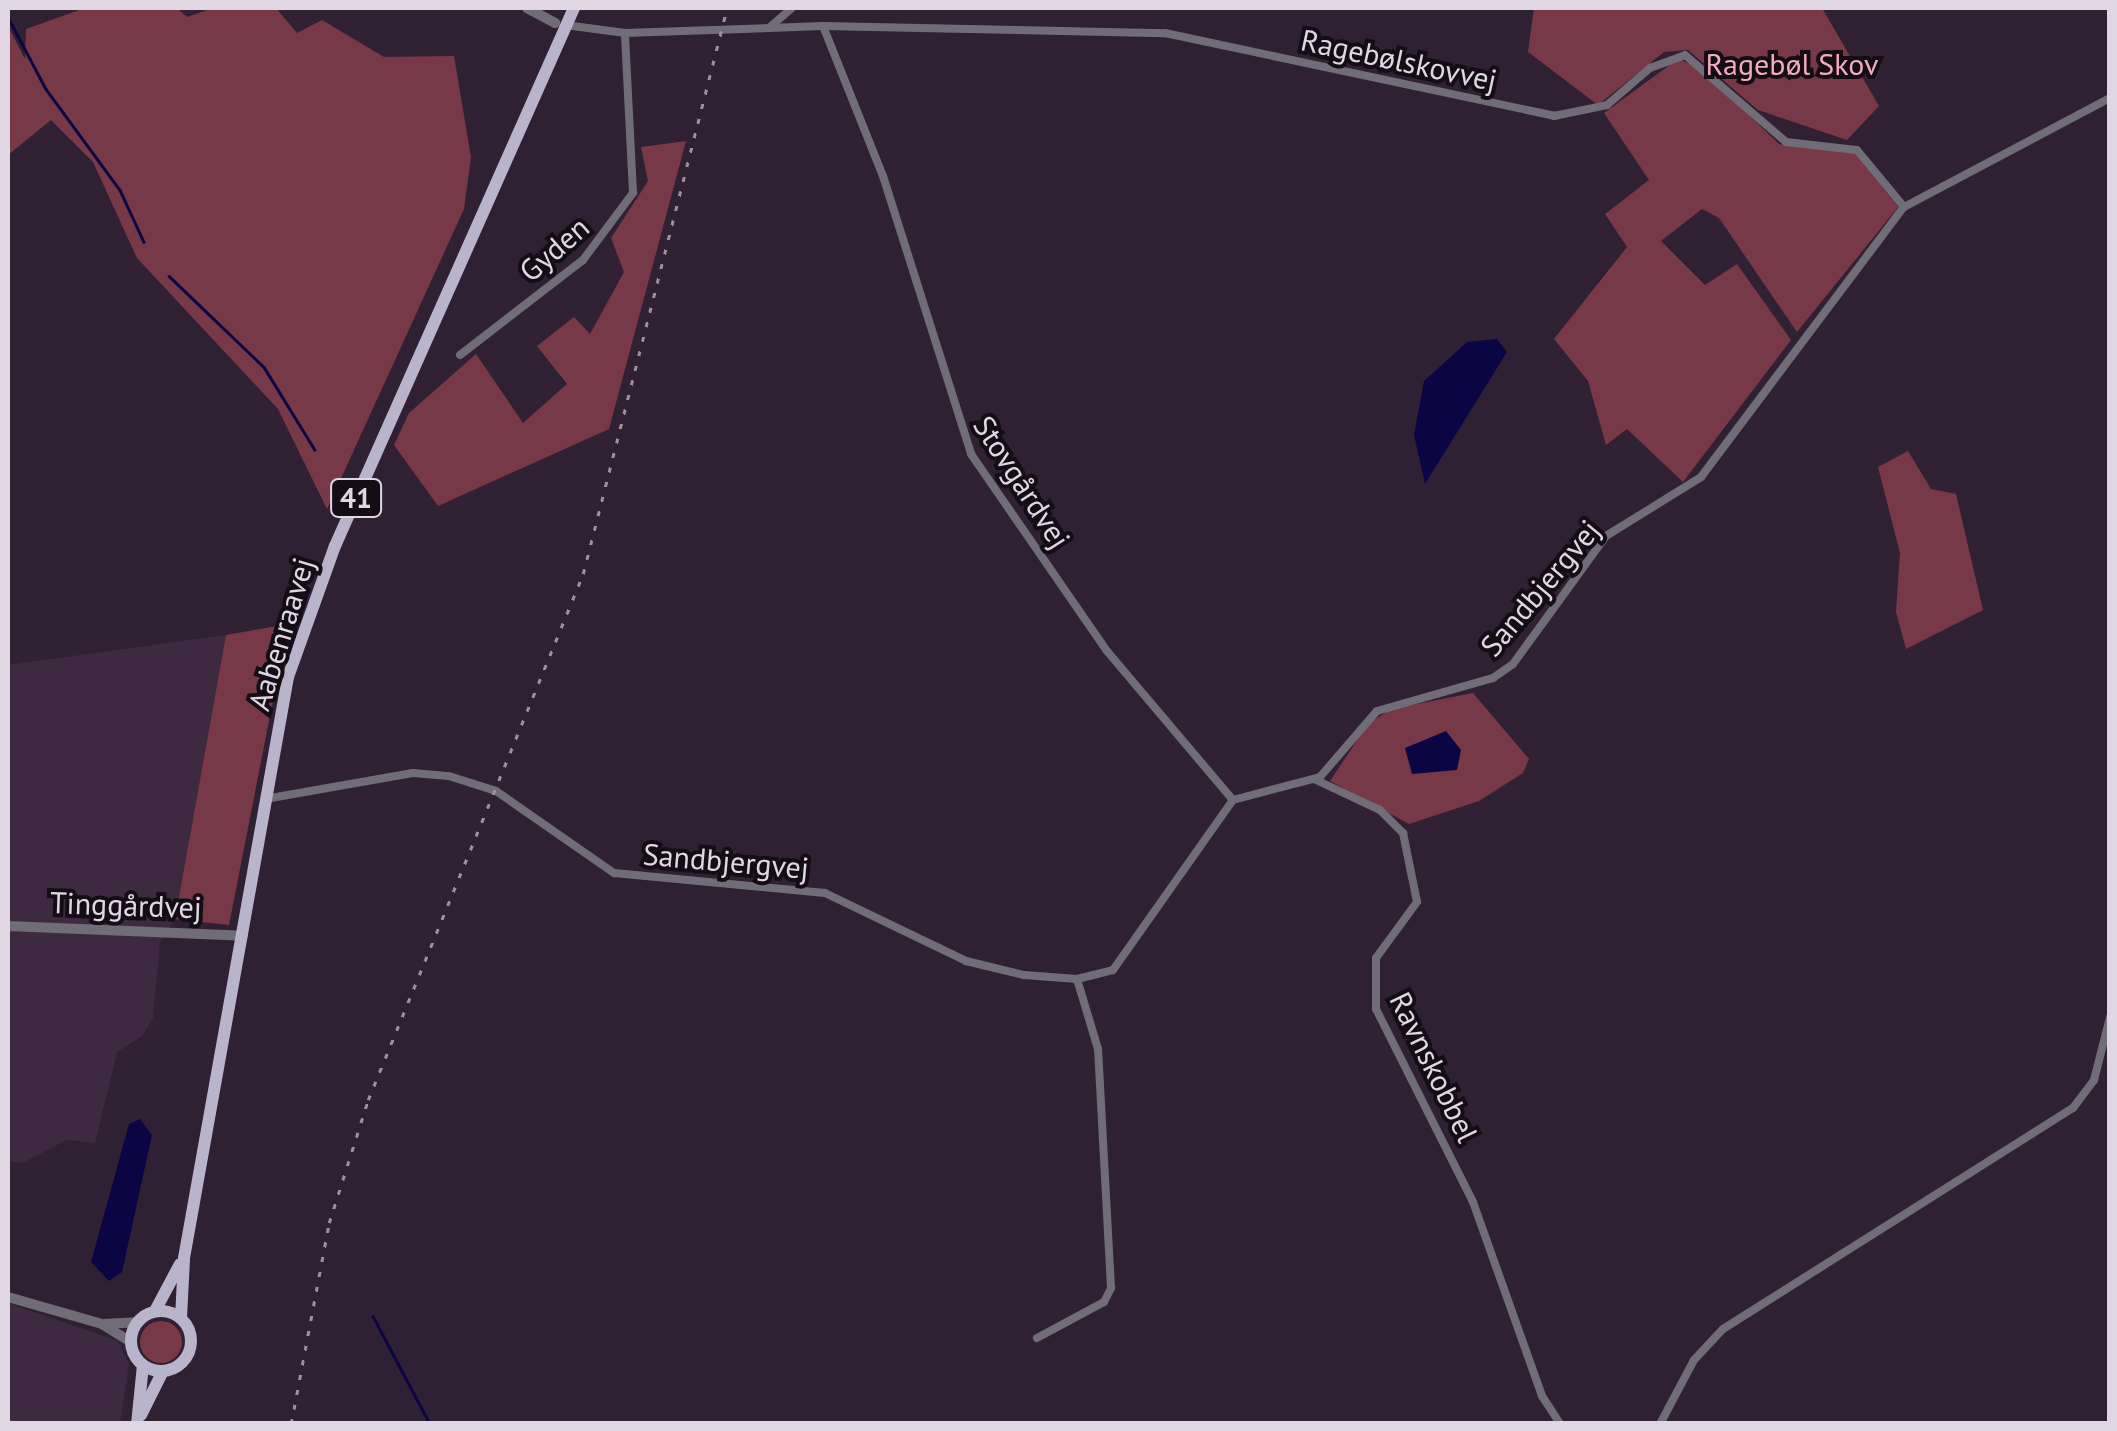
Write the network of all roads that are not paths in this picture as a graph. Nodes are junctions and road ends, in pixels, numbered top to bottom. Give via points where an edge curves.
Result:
1 (527, 8) edge
2 (574, 8) edge
3 (792, 8) edge
4 (561, 24) junction
5 (822, 26) junction
6 (770, 27) junction
7 (625, 33) junction
8 (2110, 98) edge
9 (1904, 207) junction
10 (460, 355) dead end
11 (1314, 779) junction
12 (265, 798) junction
13 (1233, 800) junction
14 (8, 926) edge
15 (243, 936) junction
16 (1077, 979) junction
17 (2110, 1017) edge
18 (184, 1258) junction
19 (8, 1297) edge
20 (155, 1311) junction
21 (180, 1318) junction
22 (137, 1322) junction
23 (102, 1324) junction
24 (1037, 1338) dead end
25 (131, 1342) junction
26 (143, 1365) junction
27 (163, 1371) junction
28 (137, 1423) edge
29 (1560, 1424) edge
30 (1660, 1424) edge

1 - 4 street
2 - 4 main road, Aabenraavej / 41
3 - 6 street
4 - 7 street, Ragebølskovvej
4 - 12 main road, Aabenraavej / 41 via 314,597 288,677
5 - 6 street, Ragebølskovvej
5 - 9 street, Ragebølskovvej via 1165,33 1554,116 1606,106 1650,68 1685,55 1786,142 1857,150
5 - 13 street, Stovgårdvej via 883,176 972,454 1107,651
6 - 7 street, Ragebølskovvej
7 - 10 street, Gyden via 633,193 583,260
8 - 9 street, Sandbjergvej
9 - 11 street, Sandbjergvej via 1701,477 1606,536 1513,664 1493,678 1377,711
11 - 13 street
11 - 29 street, Ravnskobbel via 1380,810 1403,834 1417,902 1376,958 1376,1009 1473,1202 1542,1396
12 - 15 main road, Aabenraavej / 41
12 - 16 street, Sandbjergvej via 413,773 448,776 496,791 614,873 798,886 853,902 966,961
13 - 16 street, Sandbjergvej via 1195,844 1124,962
14 - 15 street, Tinggårdvej
15 - 18 main road, Aabenraavej / 41
16 - 24 street via 1098,1050 1111,1288 1104,1302
17 - 30 street via 2094,1080 2073,1108 1723,1329 1694,1360
18 - 20 main road, Aabenraavej / 41
18 - 21 main road, Aabenraavej / 41
19 - 23 street
20 - 21 main road
20 - 22 main road, 41
21 - 27 main road, 41 via 188,1352
22 - 23 street
22 - 25 main road
23 - 25 street
25 - 26 main road
26 - 27 main road
26 - 28 main road, 41
27 - 28 main road, 41

